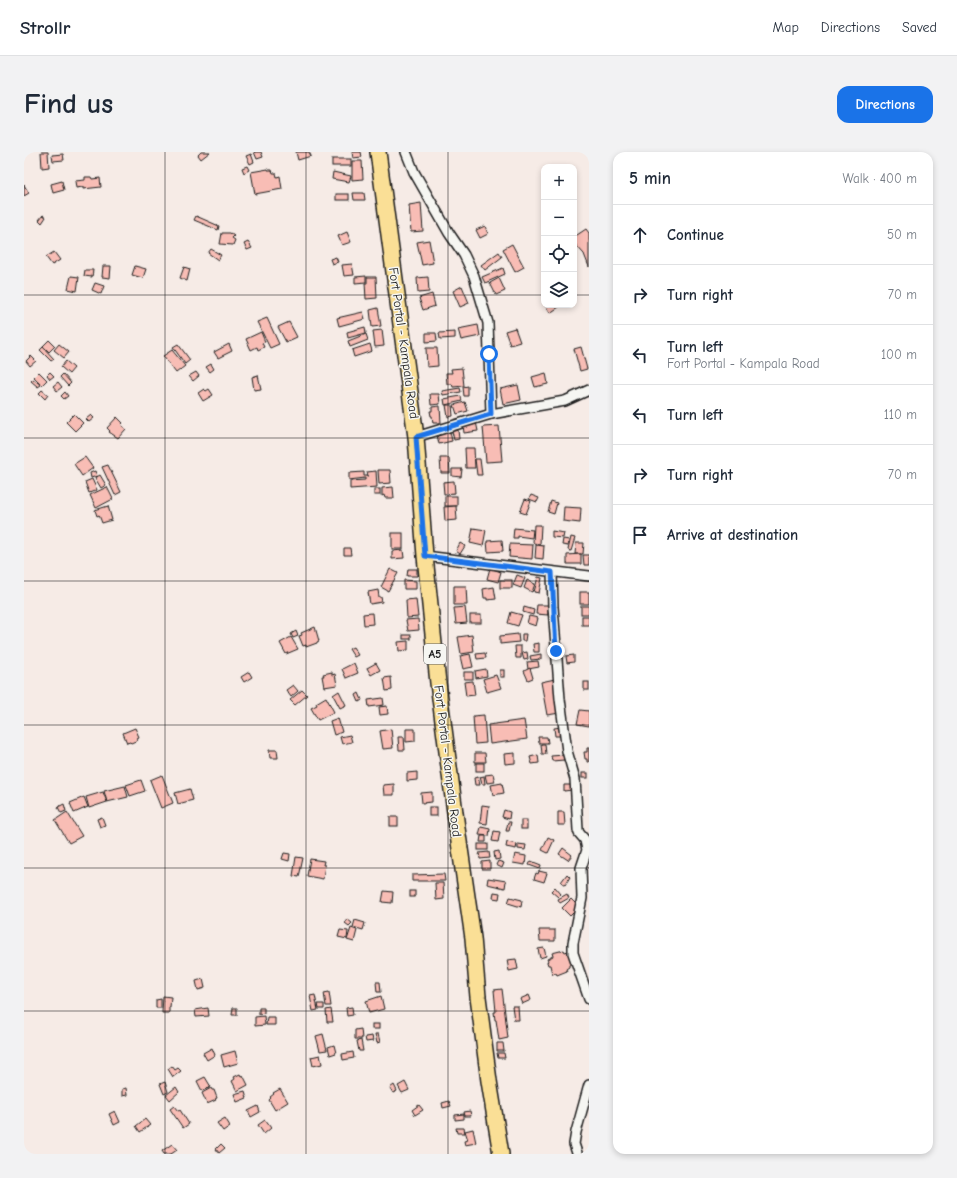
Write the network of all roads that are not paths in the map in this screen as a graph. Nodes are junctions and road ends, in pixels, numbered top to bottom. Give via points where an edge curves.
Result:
1 (378, 152) edge
2 (406, 152) edge
3 (589, 390) edge
4 (491, 414) junction
5 (416, 437) junction
6 (425, 556) junction
7 (552, 572) junction
8 (589, 577) edge
9 (589, 999) edge
10 (589, 1085) edge
11 (501, 1154) edge
12 (577, 1154) edge

1 - 5 main road, Fort Portal - Kampala Road / A5
2 - 4 street via 414,172 474,276 488,323
3 - 4 street via 565,401
4 - 5 street
5 - 6 main road, Fort Portal - Kampala Road / A5
6 - 7 street
6 - 11 main road, Fort Portal - Kampala Road / A5 via 438,683 473,938 489,1081
7 - 8 street
7 - 9 street via 563,726 575,779 578,830 587,844 581,873 582,898 573,953
10 - 12 street via 576,1132 574,1144

